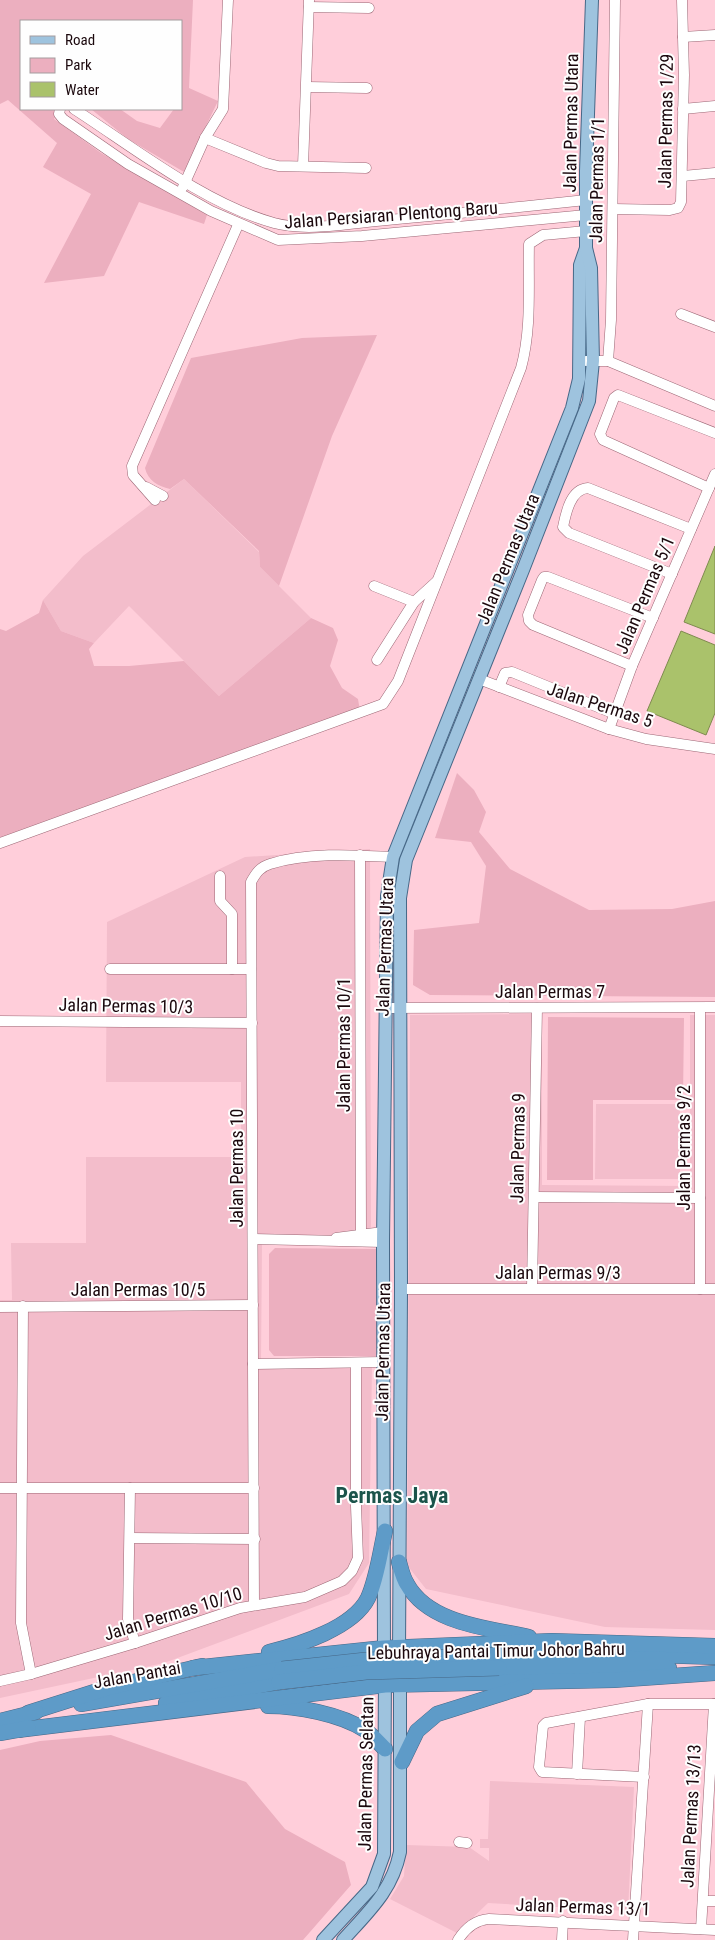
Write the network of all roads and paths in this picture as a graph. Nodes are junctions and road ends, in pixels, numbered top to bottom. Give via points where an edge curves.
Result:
1 (228, 0) edge
2 (592, 0) edge
3 (615, 0) edge
4 (682, 0) edge
5 (309, 4) edge
6 (369, 8) dead end
7 (715, 34) edge
8 (683, 37) junction
9 (307, 87) junction
10 (367, 88) dead end
11 (715, 106) edge
12 (683, 109) junction
13 (60, 110) edge
14 (76, 110) edge
15 (205, 138) junction
16 (303, 166) junction
17 (366, 168) dead end
18 (715, 174) edge
19 (682, 176) junction
20 (185, 182) junction
21 (180, 193) junction
22 (586, 200) junction
23 (613, 209) junction
24 (477, 211) junction
25 (586, 215) junction
26 (238, 225) junction
27 (479, 225) junction
28 (586, 231) junction
29 (586, 248) junction
30 (681, 314) dead end
31 (715, 327) edge
32 (580, 360) junction
33 (593, 361) junction
34 (612, 363) junction
35 (592, 374) junction
36 (715, 406) edge
37 (715, 433) edge
38 (715, 474) edge
39 (709, 488) junction
40 (159, 498) dead end
41 (691, 529) junction
42 (672, 574) junction
43 (439, 579) junction
44 (374, 586) dead end
45 (414, 602) junction
46 (653, 618) junction
47 (377, 660) dead end
48 (632, 666) junction
49 (479, 679) junction
50 (499, 686) junction
51 (615, 714) junction
52 (609, 729) junction
53 (715, 749) edge
54 (0, 843) edge
55 (360, 855) junction
56 (393, 857) junction
57 (220, 876) dead end
58 (110, 969) dead end
59 (232, 969) junction
60 (251, 969) junction
61 (386, 1008) junction
62 (400, 1008) junction
63 (537, 1008) junction
64 (700, 1008) junction
65 (715, 1008) edge
66 (0, 1021) edge
67 (252, 1023) junction
68 (401, 1121) junction
69 (386, 1122) junction
70 (534, 1196) junction
71 (700, 1198) junction
72 (360, 1234) junction
73 (383, 1237) junction
74 (253, 1239) junction
75 (332, 1239) junction
76 (532, 1288) junction
77 (402, 1289) junction
78 (700, 1289) junction
79 (715, 1289) edge
80 (254, 1305) junction
81 (0, 1306) edge
82 (23, 1306) junction
83 (383, 1362) junction
84 (253, 1364) junction
85 (356, 1364) junction
86 (0, 1488) edge
87 (21, 1488) junction
88 (130, 1488) junction
89 (254, 1488) junction
90 (385, 1531) junction
91 (130, 1538) junction
92 (255, 1539) junction
93 (399, 1562) junction
94 (254, 1605) junction
95 (552, 1641) junction
96 (135, 1643) junction
97 (440, 1646) junction
98 (715, 1646) edge
99 (391, 1647) junction
100 (341, 1652) junction
101 (715, 1657) edge
102 (499, 1662) junction
103 (194, 1668) junction
104 (715, 1668) edge
105 (715, 1673) edge
106 (32, 1674) junction
107 (280, 1675) junction
108 (547, 1680) junction
109 (614, 1680) junction
110 (715, 1680) edge
111 (0, 1681) edge
112 (441, 1682) junction
113 (392, 1684) junction
114 (346, 1688) junction
115 (648, 1704) junction
116 (714, 1704) edge
117 (207, 1707) junction
118 (28, 1714) junction
119 (580, 1716) junction
120 (0, 1721) edge
121 (18, 1730) junction
122 (0, 1733) edge
123 (385, 1749) junction
124 (402, 1762) junction
125 (712, 1770) edge
126 (576, 1774) junction
127 (644, 1777) junction
128 (711, 1835) edge
129 (703, 1901) junction
130 (715, 1901) edge
131 (563, 1922) junction
132 (634, 1925) junction
133 (701, 1929) junction
134 (715, 1930) edge
135 (323, 1940) edge
136 (343, 1940) edge
137 (458, 1940) edge
138 (562, 1940) edge
139 (633, 1940) edge

1 - 15 street via 223,109
2 - 22 main road, Jalan Permas Utara
3 - 23 street, Jalan Permas 1/1
4 - 8 street, Jalan Permas 1/29
5 - 6 street
5 - 9 street
7 - 8 street
8 - 12 street, Jalan Permas 1/29
9 - 10 street
9 - 16 street
11 - 12 street
12 - 19 street, Jalan Permas 1/29
13 - 21 street, Jalan Persiaran Plentong Baru via 63,119 128,164
14 - 20 street, Jalan Persiaran Plentong Baru
15 - 16 street via 266,163
15 - 20 street
16 - 17 street
18 - 19 street
19 - 23 street, Jalan Permas 1/29 via 678,208
20 - 21 street
20 - 24 street, Jalan Persiaran Plentong Baru via 251,215 292,225 370,222
21 - 26 street, Jalan Persiaran Plentong Baru
22 - 24 street, Jalan Persiaran Plentong Baru
22 - 25 main road, Jalan Permas Utara
23 - 34 street, Jalan Permas 1/1
24 - 27 street
25 - 27 street, Jalan Persiaran Plentong Baru
25 - 28 main road, Jalan Permas Utara
26 - 27 street, Jalan Persiaran Plentong Baru via 278,240
26 - 40 street via 132,466 133,475
28 - 29 main road, Jalan Permas Utara
28 - 43 street via 543,235 529,244 525,354
29 - 32 main road, Jalan Permas Utara via 580,265
29 - 33 main road, Jalan Permas Utara via 591,268
30 - 31 street
32 - 33 street
32 - 56 main road, Jalan Permas Utara via 577,393 570,415
33 - 34 street
33 - 35 main road, Jalan Permas Utara
34 - 35 street
34 - 36 street
35 - 49 main road, Jalan Permas Utara via 585,414
37 - 39 street via 618,395 600,437
38 - 39 street, Jalan Permas 5/1
39 - 41 street, Jalan Permas 5/1
41 - 42 street, Jalan Permas 5/1
41 - 42 street via 588,488 580,488 575,493 563,527 568,533
42 - 46 street, Jalan Permas 5/1
43 - 45 street
43 - 54 street via 395,690 383,704
44 - 45 street
45 - 47 street
46 - 48 street, Jalan Permas 5/1
46 - 48 street via 544,577 528,616 529,621
48 - 51 street, Jalan Permas 5/1
49 - 50 street, Jalan Permas 5
49 - 62 main road, Jalan Permas Utara via 406,860 400,898
50 - 51 street via 505,673 512,672
50 - 52 street, Jalan Permas 5
51 - 52 street, Jalan Permas 5/1
52 - 53 street, Jalan Permas 5 via 646,739
55 - 56 street, Jalan Permas 10
55 - 60 street, Jalan Permas 10 via 306,858 269,864 257,871 251,882
55 - 72 street, Jalan Permas 10/1
56 - 61 main road, Jalan Permas Utara via 387,896
57 - 59 street via 220,902 232,914
58 - 59 street
59 - 60 street
60 - 67 street, Jalan Permas 10
61 - 62 street, Jalan Permas 7
61 - 69 main road, Jalan Permas Utara
62 - 63 street, Jalan Permas 7
62 - 68 main road, Jalan Permas Utara
63 - 64 street, Jalan Permas 7
63 - 70 street, Jalan Permas 9
64 - 65 street, Jalan Permas 7
64 - 71 street, Jalan Permas 9/2
66 - 67 street, Jalan Permas 10/3
67 - 74 street, Jalan Permas 10
68 - 69 main road via 392,1117
68 - 77 main road, Jalan Permas Utara
69 - 73 main road, Jalan Permas Utara
70 - 71 street
70 - 76 street, Jalan Permas 9
71 - 78 street, Jalan Permas 9/2
72 - 73 street
72 - 75 street
73 - 75 street via 350,1242
73 - 83 main road, Jalan Permas Utara
74 - 75 street
74 - 80 street, Jalan Permas 10
76 - 77 street, Jalan Permas 9/3
76 - 78 street, Jalan Permas 9/3
77 - 93 main road, Jalan Permas Utara
78 - 79 street, Jalan Permas 9/3
80 - 82 street, Jalan Permas 10/5
80 - 84 street, Jalan Permas 10
81 - 82 street, Jalan Permas 10/5
82 - 87 street
83 - 85 street
83 - 90 main road, Jalan Permas Utara
84 - 85 street
84 - 89 street, Jalan Permas 10
85 - 94 street, Jalan Permas 10/10 via 356,1564 342,1581 305,1597
86 - 87 street
87 - 88 street
87 - 106 street via 20,1623
88 - 89 street
88 - 91 street
89 - 92 street, Jalan Permas 10
90 - 99 main road, Jalan Permas Utara
90 - 103 highway via 368,1598 359,1612 319,1636 272,1652
91 - 92 street
91 - 96 street via 128,1619
92 - 94 street, Jalan Permas 10
93 - 95 highway via 406,1584 431,1610 459,1620
93 - 99 main road, Jalan Permas Utara
94 - 96 street, Jalan Permas 10/10
95 - 97 highway
95 - 98 highway
96 - 106 street, Jalan Permas 10/10
97 - 99 highway
97 - 112 highway via 432,1663
99 - 100 highway
99 - 113 main road, Jalan Permas Selatan
100 - 103 highway
100 - 114 highway via 359,1666 356,1678
101 - 102 highway, Lebuhraya Pantai Timur Johor Bahru via 621,1654
102 - 104 highway, Lebuhraya Pantai Timur Johor Bahru
102 - 107 highway, Lebuhraya Pantai Timur Johor Bahru, bridge
103 - 118 highway via 107,1688
105 - 109 highway
106 - 111 street, Jalan Permas 10/10
107 - 118 highway, Jalan Pantai
107 - 121 highway, Jalan Pantai
108 - 109 highway
108 - 112 highway
108 - 124 highway via 437,1714 417,1731
109 - 110 highway via 635,1683
112 - 113 highway
113 - 114 highway
113 - 123 main road, Jalan Permas Selatan
113 - 124 main road, Jalan Permas Selatan
114 - 117 highway
115 - 116 street
115 - 119 street
115 - 127 street
116 - 125 street, Jalan Permas 13/13
117 - 121 highway
117 - 123 highway via 285,1706 328,1715 365,1730
118 - 120 highway, Jalan Pantai
119 - 126 street
119 - 126 street via 542,1726 539,1767 544,1773
121 - 122 highway, Jalan Pantai
123 - 135 main road, Jalan Permas Selatan via 386,1843 381,1864 372,1887
124 - 136 main road, Jalan Permas Selatan via 402,1840 394,1877 384,1894
125 - 128 street, Jalan Permas 13/13
126 - 127 street
127 - 132 street
128 - 129 street, Jalan Permas 13/13
129 - 130 street
129 - 133 street, Jalan Permas 13/13
131 - 132 street, Jalan Permas 13/1
131 - 137 street, Jalan Permas 13/1 via 481,1920 468,1927
131 - 138 street
132 - 133 street, Jalan Permas 13/1
132 - 139 street
133 - 134 street, Jalan Permas 13/1

